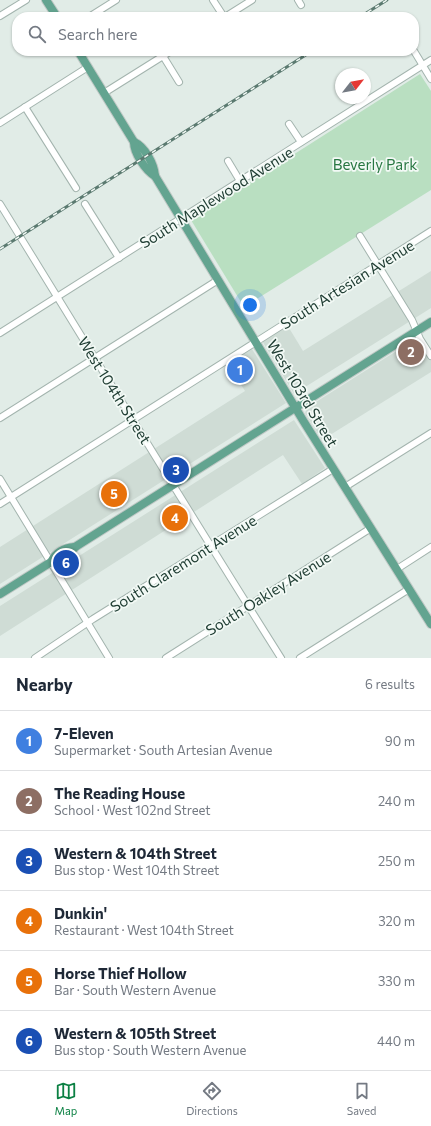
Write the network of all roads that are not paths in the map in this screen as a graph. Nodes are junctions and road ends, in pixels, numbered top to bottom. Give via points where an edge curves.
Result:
1 (26, 0) edge
2 (46, 0) edge
3 (116, 0) edge
4 (213, 0) edge
5 (252, 0) edge
6 (54, 12) edge
7 (97, 12) edge
8 (221, 12) edge
9 (232, 12) edge
10 (0, 16) edge
11 (81, 56) edge
12 (163, 56) joint
13 (417, 56) edge
14 (431, 60) edge
15 (422, 65) junction
16 (88, 67) junction
17 (431, 79) edge
18 (179, 82) dead end
19 (104, 94) junction
20 (371, 98) edge
21 (362, 104) edge
22 (25, 107) junction
23 (0, 123) edge
24 (289, 124) dead end
25 (301, 142) junction
26 (228, 161) dead end
27 (240, 181) junction
28 (76, 188) dead end
29 (0, 204) edge
30 (85, 204) dead end
31 (181, 219) junction
32 (431, 231) edge
33 (360, 236) dead end
34 (119, 258) junction
35 (378, 265) junction
36 (218, 280) junction
37 (57, 297) junction
38 (431, 322) edge
39 (417, 330) junction
40 (0, 333) edge
41 (255, 342) junction
42 (431, 356) edge
43 (95, 358) junction
44 (295, 408) junction
45 (0, 418) edge
46 (133, 419) junction
47 (431, 433) edge
48 (333, 469) junction
49 (0, 479) edge
50 (173, 485) junction
51 (345, 487) junction
52 (11, 497) junction
53 (0, 504) edge
54 (370, 528) junction
55 (209, 546) junction
56 (431, 547) edge
57 (50, 562) junction
58 (396, 569) junction
59 (409, 589) junction
60 (0, 594) edge
61 (248, 606) junction
62 (87, 624) junction
63 (431, 624) edge
64 (35, 658) edge
65 (109, 658) edge
66 (166, 658) edge
67 (281, 658) edge
68 (300, 658) edge

1 - 10 street
2 - 6 main road
3 - 7 street
4 - 8 street
5 - 9 street
11 - 16 main road, West 103rd Street
12 - 18 street
12 - 19 street
13 - 15 street
14 - 15 street, South Maplewood Avenue
15 - 17 street
15 - 20 street, South Maplewood Avenue
16 - 19 main road, West 103rd Street
16 - 22 street
19 - 31 main road, West 103rd Street via 134,142 139,144 154,168 155,176
21 - 25 street, South Maplewood Avenue
22 - 23 street
22 - 28 street
24 - 25 street
25 - 27 street, South Maplewood Avenue
26 - 27 street
27 - 31 street, South Maplewood Avenue
29 - 37 street, West 104th Street
30 - 34 street
31 - 34 street, South Maplewood Avenue
31 - 36 main road, West 103rd Street
32 - 35 street, South Artesian Avenue
33 - 35 street
34 - 37 street, South Maplewood Avenue
35 - 39 street
35 - 41 street, South Artesian Avenue
36 - 41 main road, West 103rd Street
36 - 43 street
37 - 40 street, South Maplewood Avenue
37 - 43 street, West 104th Street
38 - 39 main road
39 - 42 street
39 - 44 main road
41 - 44 main road, West 103rd Street
41 - 46 street, South Artesian Avenue
43 - 45 street
43 - 46 street, West 104th Street
44 - 48 main road, West 103rd Street
44 - 50 main road
46 - 50 street, West 104th Street
46 - 52 street, South Artesian Avenue
47 - 51 street
48 - 51 main road, West 103rd Street
48 - 55 street, South Claremont Avenue
49 - 52 street
50 - 55 street, West 104th Street
50 - 57 main road via 74,547 69,555 58,562
51 - 54 main road, West 103rd Street
52 - 53 street, South Artesian Avenue
52 - 57 street
54 - 58 main road, West 103rd Street
54 - 61 street, South Oakley Avenue
55 - 61 street, West 104th Street
55 - 62 street, South Claremont Avenue
56 - 58 street
57 - 60 main road
57 - 62 street
58 - 59 main road, West 103rd Street
59 - 63 main road, West 103rd Street
59 - 68 street
61 - 66 street, South Oakley Avenue
61 - 67 street, West 104th Street
62 - 64 street, South Claremont Avenue
62 - 65 street

